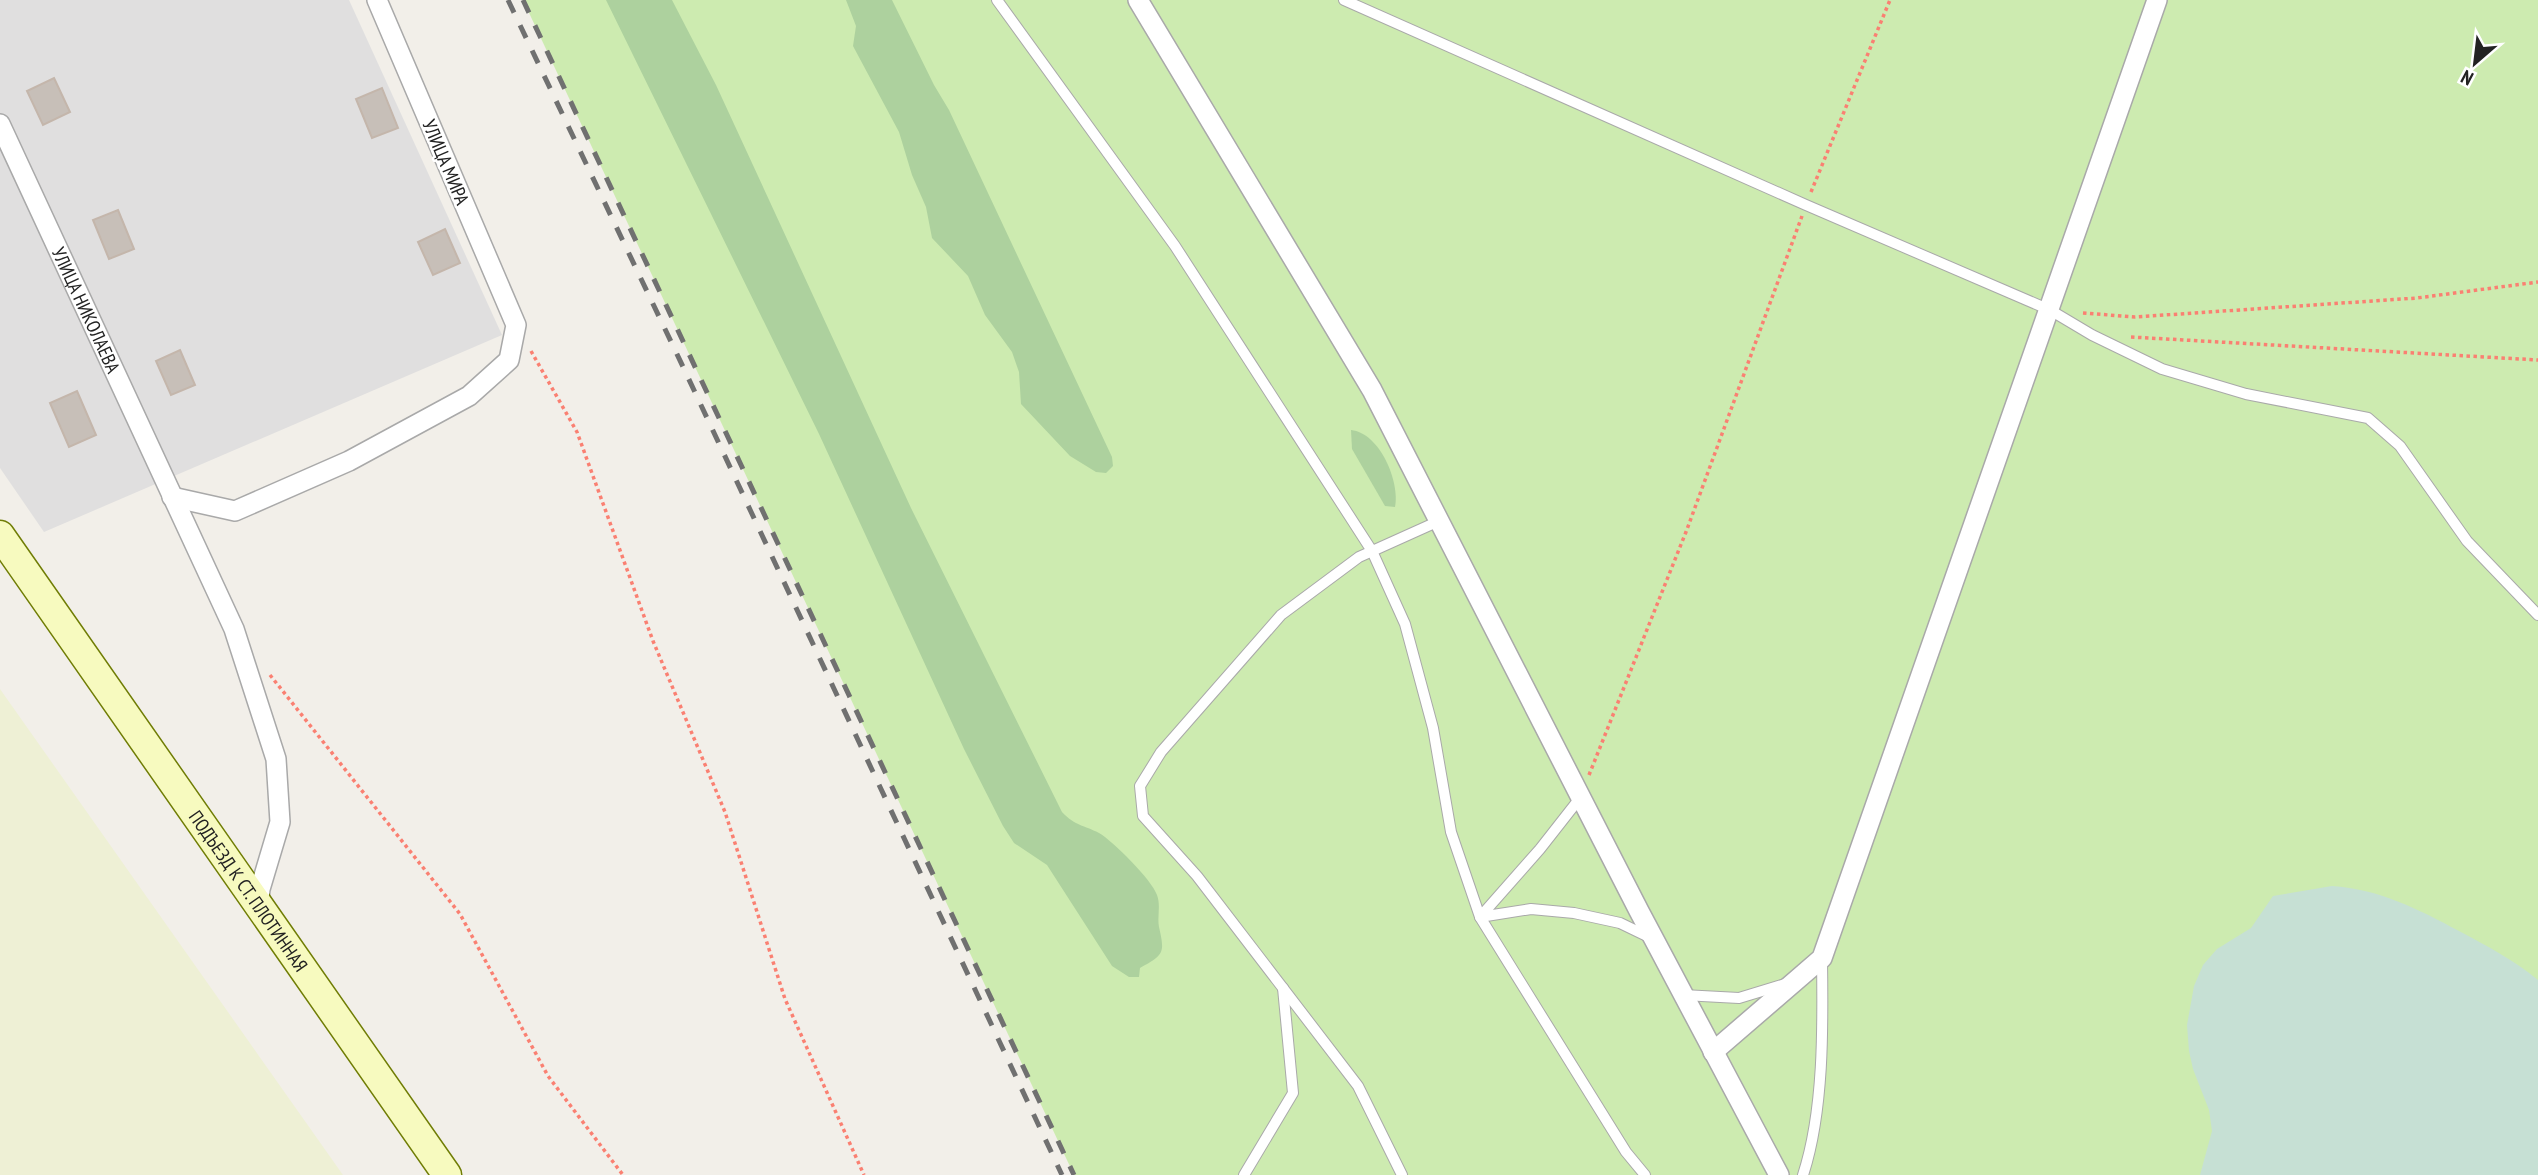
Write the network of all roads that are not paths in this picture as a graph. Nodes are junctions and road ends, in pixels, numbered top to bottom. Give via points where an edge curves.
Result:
1 (377, 0) edge
2 (997, 0) edge
3 (1138, 0) edge
4 (1344, 0) edge
5 (2158, 0) edge
6 (0, 124) edge
7 (2050, 310) junction
8 (172, 497) junction
9 (1439, 521) junction
10 (0, 535) edge
11 (1372, 551) junction
12 (2538, 615) edge
13 (1580, 798) junction
14 (258, 907) junction
15 (1480, 917) junction
16 (1653, 939) junction
17 (1822, 958) junction
18 (1796, 980) junction
19 (1283, 988) junction
20 (1683, 995) junction
21 (1713, 1052) junction
22 (447, 1175) edge
23 (1244, 1175) edge
24 (1402, 1175) edge
25 (1645, 1175) edge
26 (1779, 1175) edge
27 (1803, 1175) edge

1 - 8 street, УЛИЦА МИРА via 516,325 509,360 469,397 349,461 235,511
2 - 11 lane via 1175,246
3 - 9 street via 1372,390
4 - 7 lane
5 - 7 street
6 - 8 street, УЛИЦА НИКОЛАЕВА
7 - 12 lane via 2162,369 2246,394 2368,418 2400,446 2467,541
7 - 17 street
8 - 14 street, УЛИЦА НИКОЛАЕВА via 234,629 276,759 280,822
9 - 11 lane
9 - 13 street
10 - 14 street, ПОДЪЕЗД К СТ. ПЛОТИННАЯ
11 - 15 lane via 1405,624 1433,728 1451,832
11 - 19 lane via 1281,615 1161,752 1140,786 1143,816 1197,876
13 - 15 lane
13 - 16 street
14 - 22 street, ПОДЪЕЗД К СТ. ПЛОТИННАЯ
15 - 16 lane via 1531,909 1574,913 1620,923
15 - 25 lane via 1626,1152
16 - 20 street
17 - 18 street
17 - 27 lane via 1823,1033 1812,1149
18 - 20 lane via 1739,998
18 - 21 street
19 - 23 lane via 1293,1093
19 - 24 lane via 1358,1086
20 - 21 street
21 - 26 street

